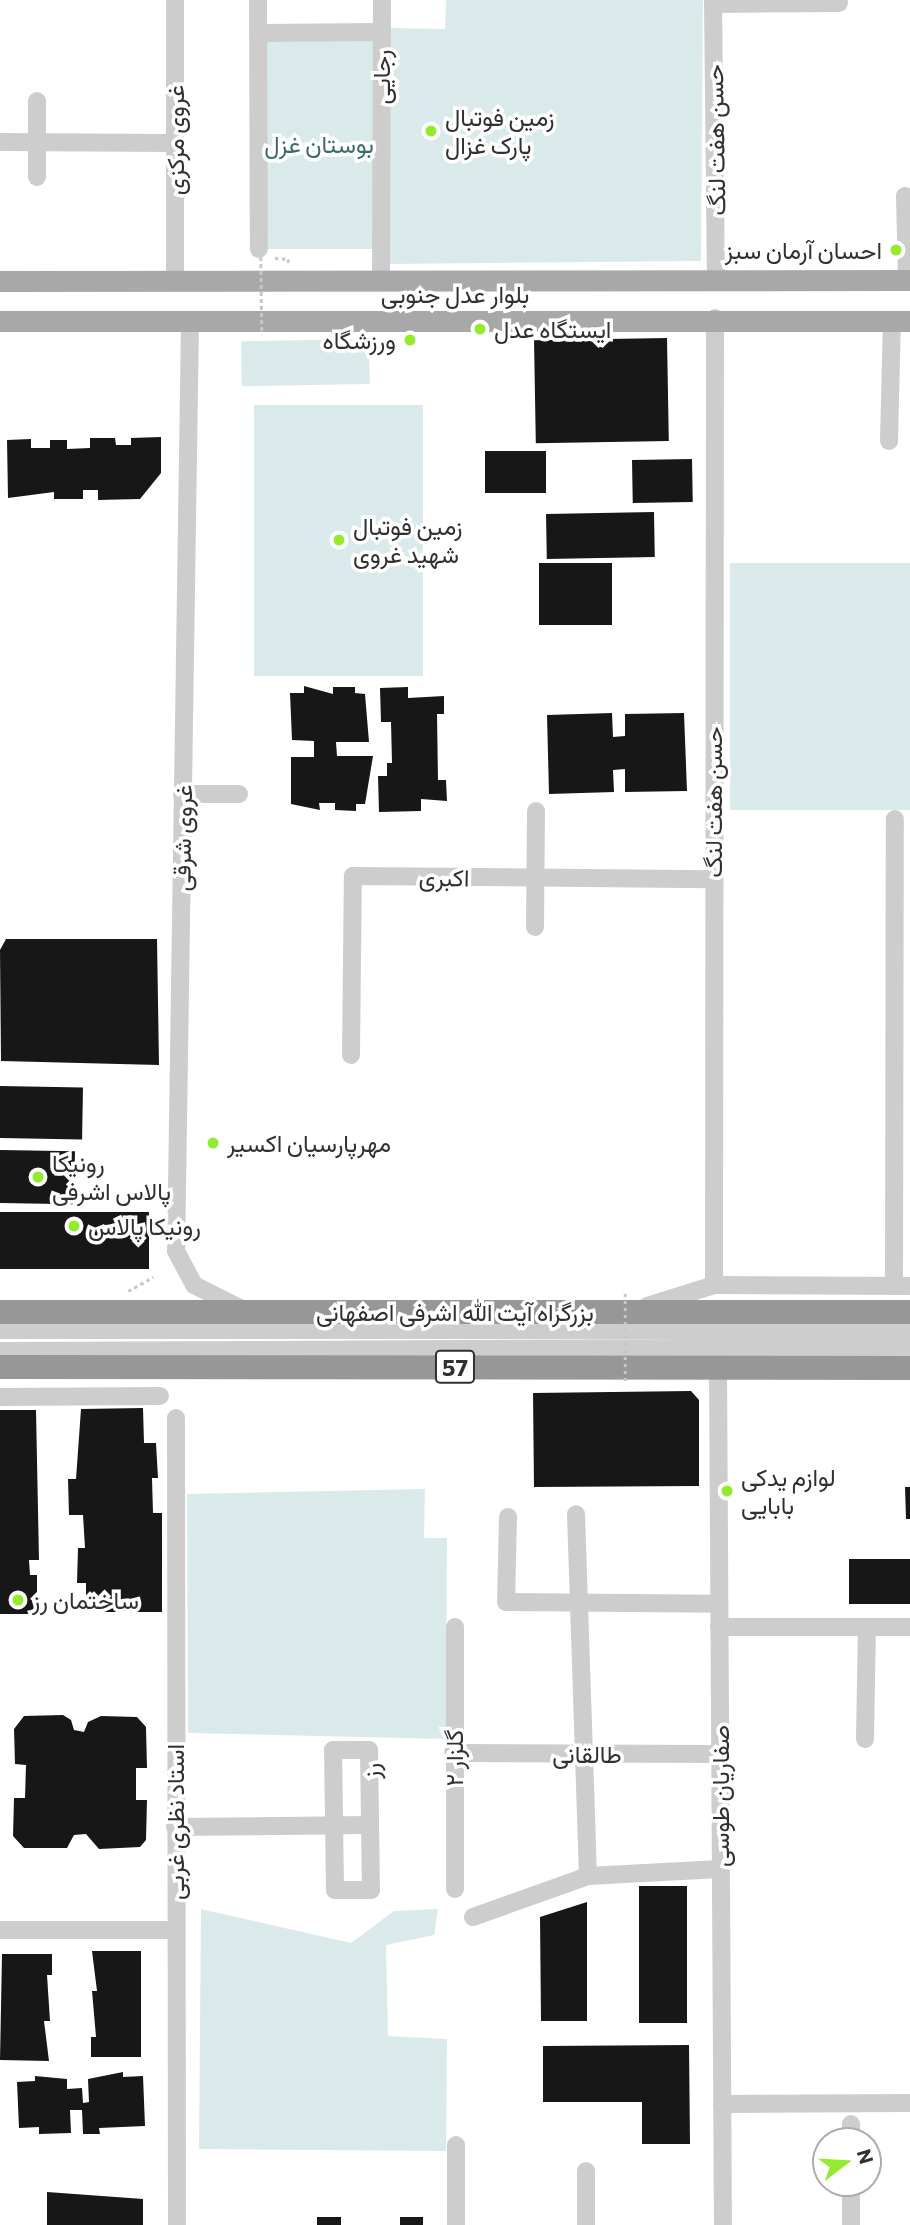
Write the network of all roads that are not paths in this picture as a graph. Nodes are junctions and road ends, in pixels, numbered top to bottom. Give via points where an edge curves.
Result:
1 (175, 0) edge
2 (258, 0) edge
3 (382, 0) edge
4 (713, 2) edge
5 (839, 3) dead end
6 (382, 32) junction
7 (258, 33) junction
8 (37, 101) dead end
9 (0, 142) edge
10 (37, 142) junction
11 (175, 143) junction
12 (37, 177) dead end
13 (905, 196) dead end
14 (260, 253) road end
15 (909, 280) edge
16 (0, 281) edge
17 (175, 281) junction
18 (380, 281) junction
19 (716, 281) junction
20 (715, 318) junction
21 (0, 321) edge
22 (901, 321) edge
23 (190, 322) junction
24 (889, 441) dead end
25 (183, 794) junction
26 (239, 794) dead end
27 (536, 811) dead end
28 (895, 819) dead end
29 (536, 877) junction
30 (713, 879) junction
31 (535, 927) dead end
32 (351, 1055) dead end
33 (714, 1285) junction
34 (902, 1285) edge
35 (627, 1301) junction
36 (0, 1312) edge
37 (910, 1312) edge
38 (252, 1313) junction
39 (0, 1330) edge
40 (910, 1330) edge
41 (910, 1347) edge
42 (0, 1351) edge
43 (718, 1366) junction
44 (0, 1367) edge
45 (910, 1368) edge
46 (160, 1396) dead end
47 (0, 1397) edge
48 (176, 1418) dead end
49 (576, 1514) dead end
50 (508, 1517) dead end
51 (576, 1603) junction
52 (719, 1604) junction
53 (455, 1627) dead end
54 (719, 1627) junction
55 (867, 1627) junction
56 (910, 1627) edge
57 (865, 1739) dead end
58 (453, 1753) junction
59 (720, 1754) junction
60 (584, 1755) junction
61 (334, 1825) junction
62 (370, 1825) junction
63 (174, 1827) junction
64 (720, 1869) junction
65 (588, 1875) junction
66 (455, 1889) dead end
67 (473, 1917) dead end
68 (0, 1930) edge
69 (174, 1930) junction
70 (722, 2104) junction
71 (910, 2104) edge
72 (456, 2145) dead end
73 (586, 2171) dead end
74 (851, 2197) edge
75 (177, 2225) edge
76 (456, 2225) edge
77 (586, 2225) edge
78 (723, 2225) edge
79 (851, 2225) edge

1 - 11 street, غروی مرکزی
2 - 7 street
3 - 6 street, رجایی
4 - 5 street
4 - 19 street, حسن هفت لنگ
6 - 7 street
6 - 18 street, رجایی
7 - 14 street
8 - 10 street
9 - 10 street
10 - 11 street
10 - 12 street
11 - 17 street, غروی مرکزی
13 - 15 street
15 - 19 main road, بلوار عدل جنوبی
16 - 17 main road, بلوار عدل جنوبی
17 - 18 main road, بلوار عدل جنوبی
18 - 19 main road, بلوار عدل جنوبی
20 - 22 main road, بلوار عدل جنوبی
20 - 23 main road, بلوار عدل جنوبی
20 - 30 street, حسن هفت لنگ
21 - 23 main road, بلوار عدل جنوبی
22 - 24 street
23 - 25 street, غروی شرقی
25 - 26 street
25 - 38 street, غروی شرقی via 176,1251 194,1285
27 - 29 street
28 - 34 street
29 - 30 street, اکبری
29 - 31 street
29 - 32 street, اکبری via 353,876
30 - 33 street, حسن هفت لنگ
33 - 34 street
33 - 35 street
35 - 37 highway, بزرگراه آیت الله اشرفی اصفهانی / 57
35 - 38 highway, بزرگراه آیت الله اشرفی اصفهانی / 57
36 - 38 highway, بزرگراه آیت الله اشرفی اصفهانی / 57
39 - 40 street
41 - 42 street
43 - 44 highway, 57
43 - 45 highway, 57
43 - 52 street, صفاریان طوسی
46 - 47 street
48 - 63 street, استاد نظری غربی
49 - 51 street
50 - 51 street via 506,1602
51 - 52 street
51 - 60 street
52 - 54 street, صفاریان طوسی
53 - 58 street, گلزار ۲
54 - 55 street
54 - 59 street, صفاریان طوسی
55 - 56 street
55 - 57 street
58 - 60 street, طالقانی
58 - 66 street, گلزار ۲
59 - 60 street, طالقانی
59 - 64 street, صفاریان طوسی
60 - 65 street
61 - 62 street
61 - 62 street, رز via 335,1890 371,1890
61 - 62 street, رز via 333,1750 369,1750
61 - 63 street
63 - 69 street, استاد نظری غربی
64 - 65 street
64 - 70 street, صفاریان طوسی
65 - 67 street
68 - 69 street
69 - 75 street, استاد نظری غربی
70 - 71 street
70 - 78 street, صفاریان طوسی
72 - 76 street
73 - 77 street
74 - 79 street

